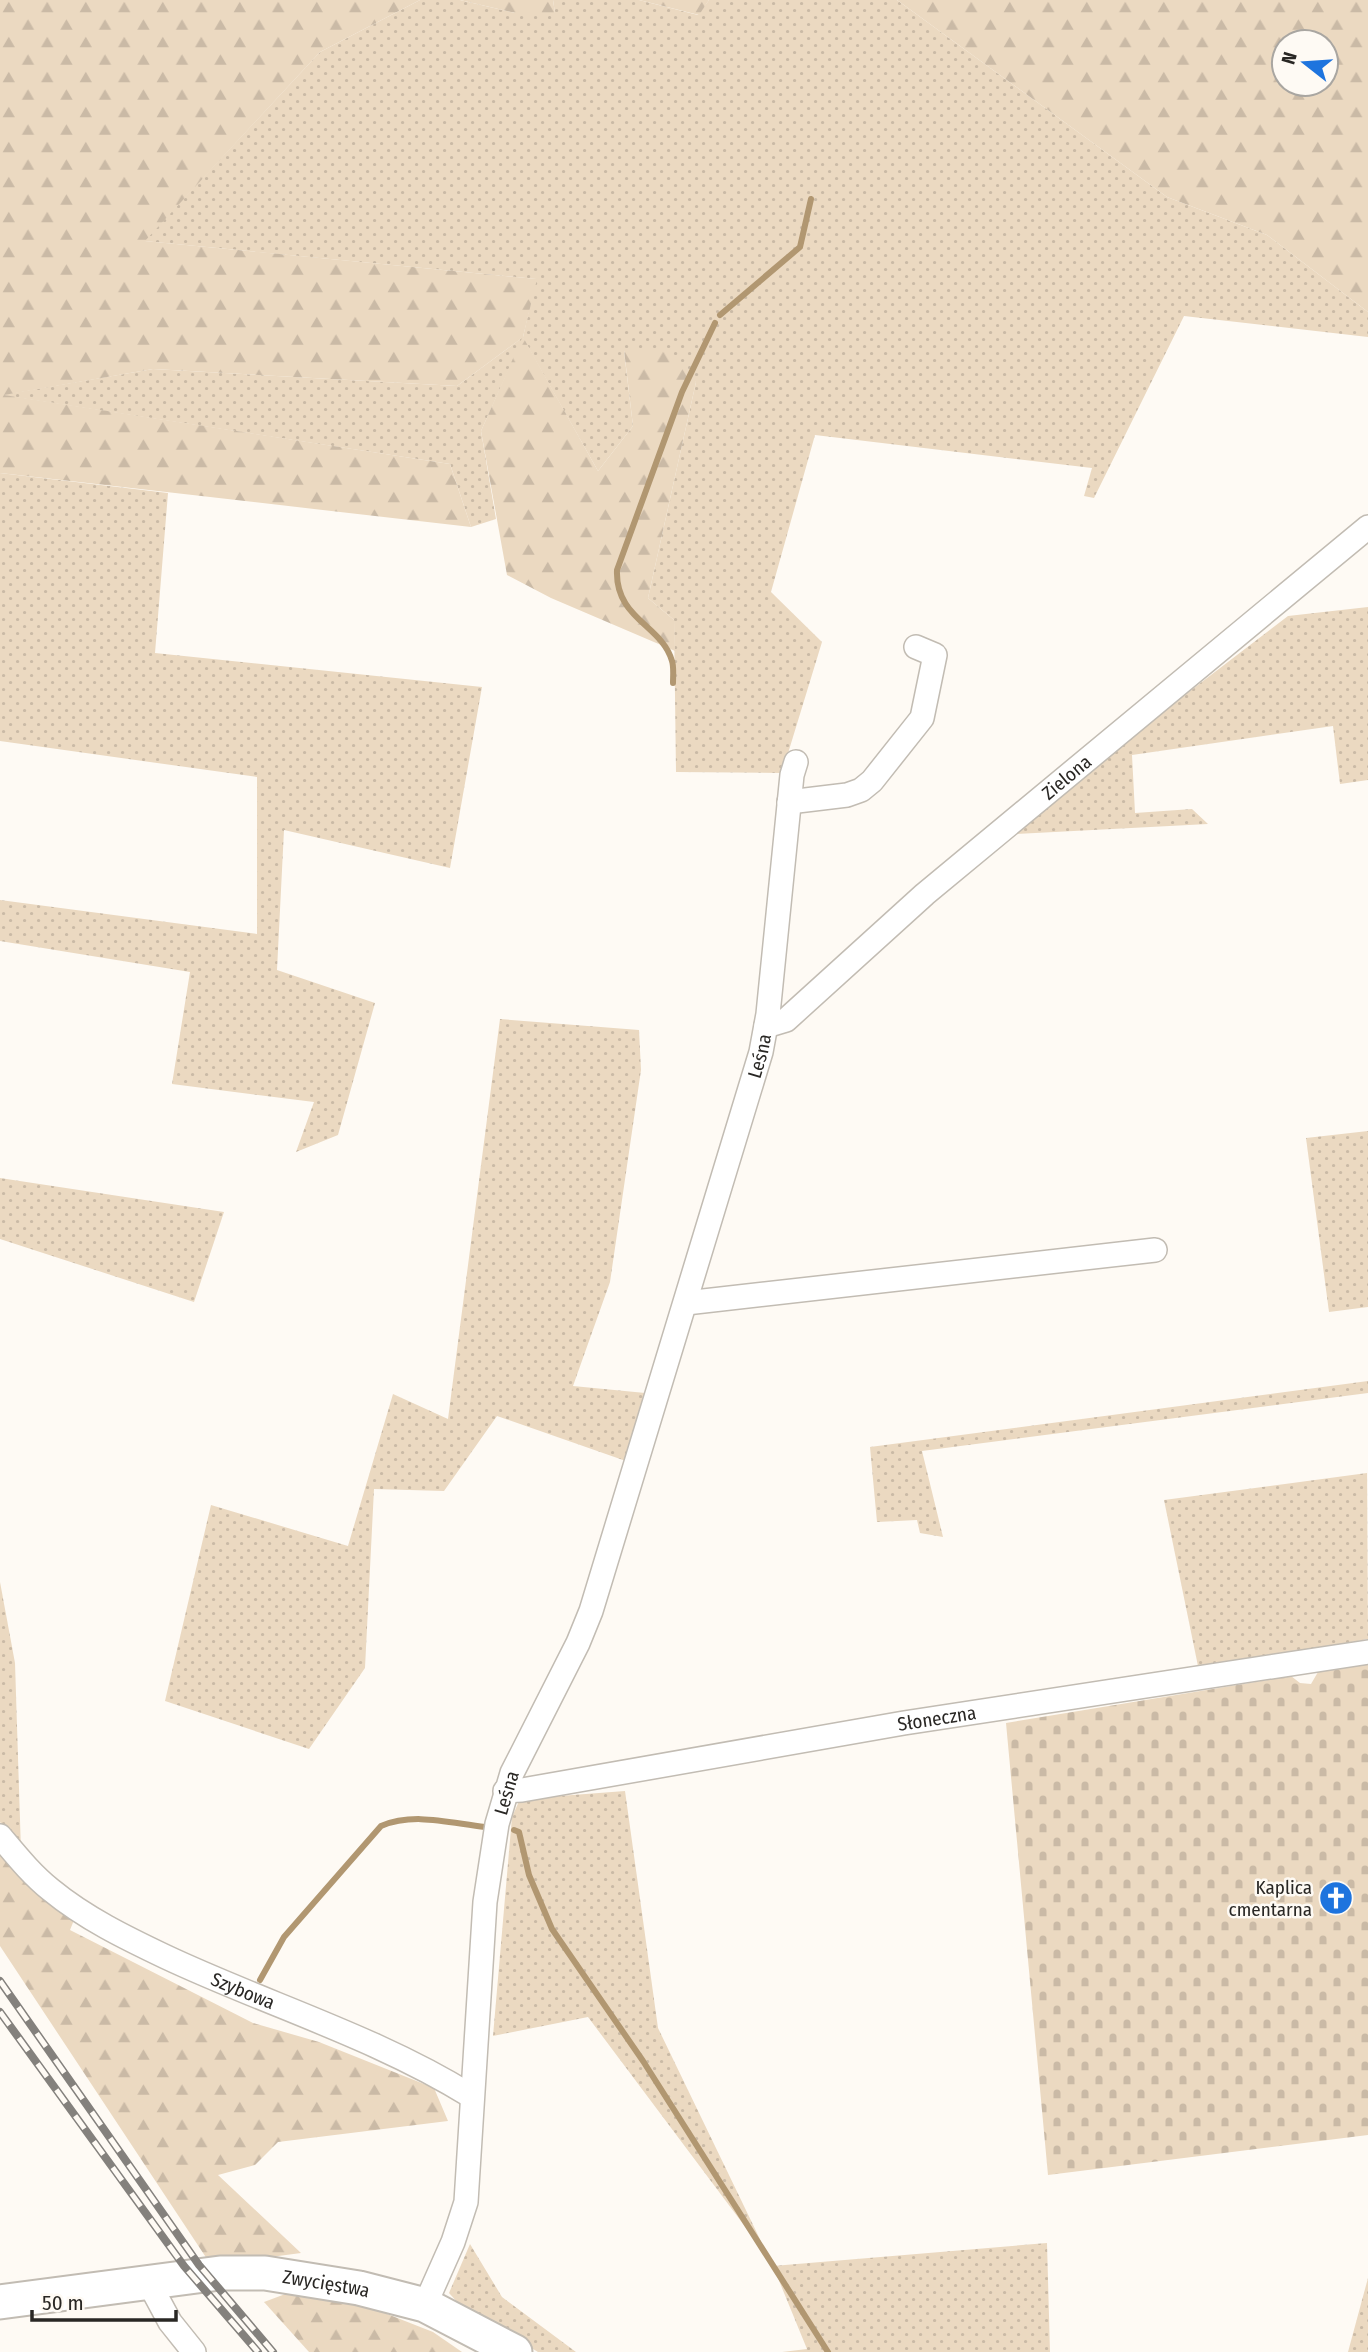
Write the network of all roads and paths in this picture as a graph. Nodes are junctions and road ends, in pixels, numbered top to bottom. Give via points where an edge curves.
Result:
1 (1368, 527) edge
2 (916, 647) dead end
3 (796, 762) dead end
4 (789, 802) junction
5 (766, 1026) junction
6 (1155, 1250) dead end
7 (686, 1303) junction
8 (1368, 1652) edge
9 (505, 1790) junction
10 (0, 1836) edge
11 (471, 2096) junction
12 (149, 2283) junction
13 (0, 2302) edge
14 (425, 2305) junction
15 (194, 2352) edge
16 (515, 2352) edge

1 - 5 street, Zielona via 925,894 786,1020
2 - 4 street via 936,655 927,706 911,733 861,790
3 - 4 street, Leśna
4 - 5 street, Leśna
5 - 7 street, Leśna
6 - 7 street
7 - 9 street, Leśna via 591,1611
8 - 9 street, Słoneczna via 914,1721
9 - 11 street, Leśna via 487,1880
10 - 11 street, Szybowa via 28,1869 70,1905 132,1941 402,2059
11 - 14 street, Leśna via 466,2202
12 - 13 main road, Zwycięstwa
12 - 14 main road, Zwycięstwa via 227,2272 265,2273 359,2288
12 - 15 street via 170,2322
14 - 16 main road, Zwycięstwa

